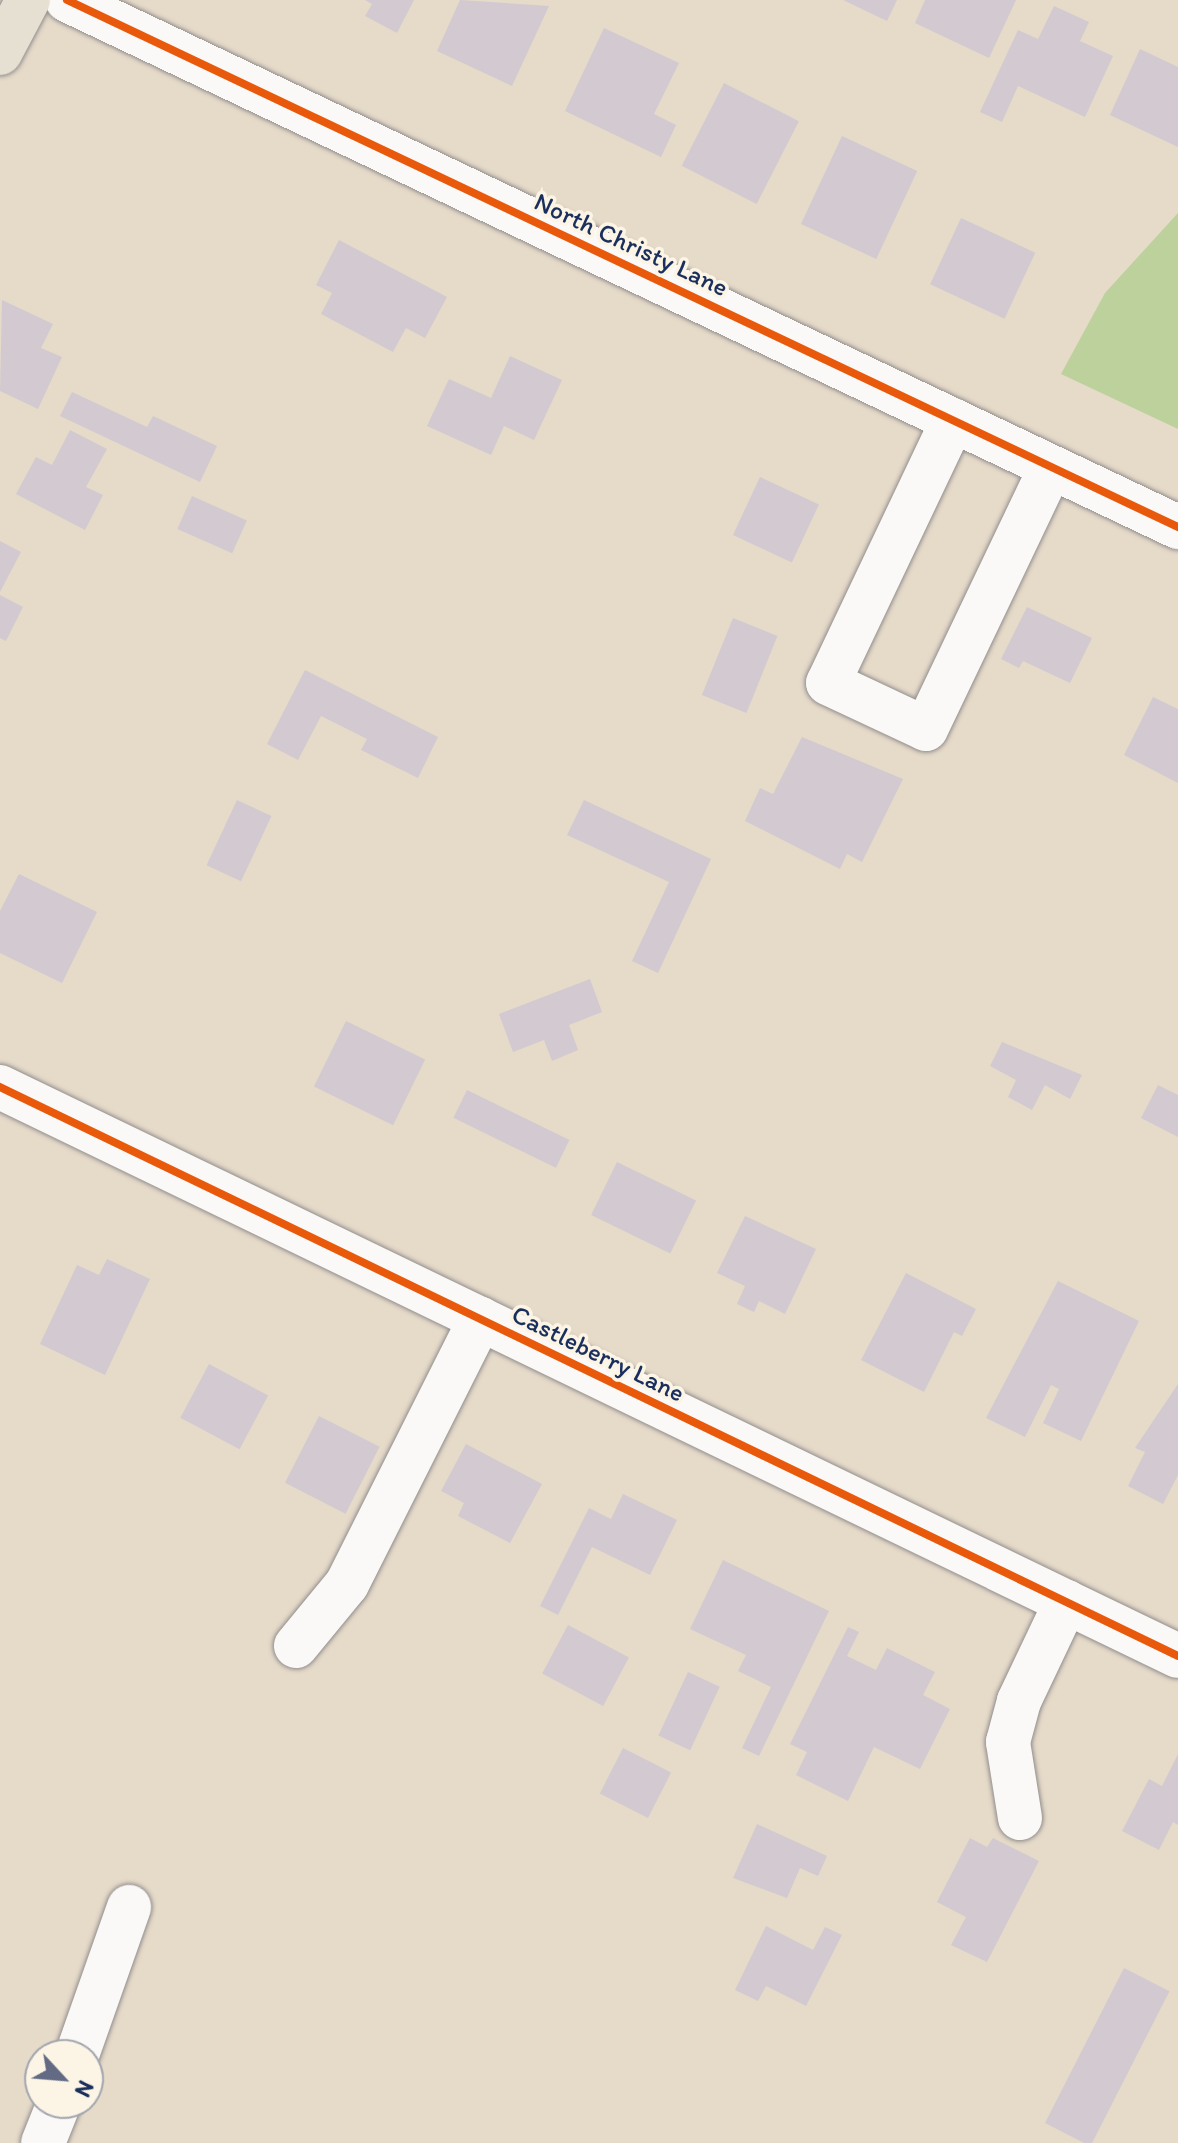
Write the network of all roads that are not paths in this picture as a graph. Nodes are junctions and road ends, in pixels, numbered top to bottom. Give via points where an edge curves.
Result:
1 (28, 0) edge
2 (67, 0) edge
3 (0, 53) edge
4 (953, 420) junction
5 (1051, 467) junction
6 (1178, 527) edge
7 (0, 1087) edge
8 (480, 1319) junction
9 (1066, 1602) junction
10 (296, 1646) dead end
11 (1178, 1656) edge
12 (1020, 1818) dead end
13 (129, 1907) dead end
14 (83, 2039) edge
15 (53, 2119) edge
16 (43, 2143) edge

1 - 3 main road
2 - 4 street, North Christy Lane
4 - 5 street, North Christy Lane
4 - 5 street via 828,683 926,729
5 - 6 street, North Christy Lane
7 - 8 street, Castleberry Lane
8 - 9 street, Castleberry Lane
8 - 10 street via 347,1584
9 - 11 street, Castleberry Lane
9 - 12 street via 1019,1701 1008,1742
13 - 14 street
15 - 16 street

